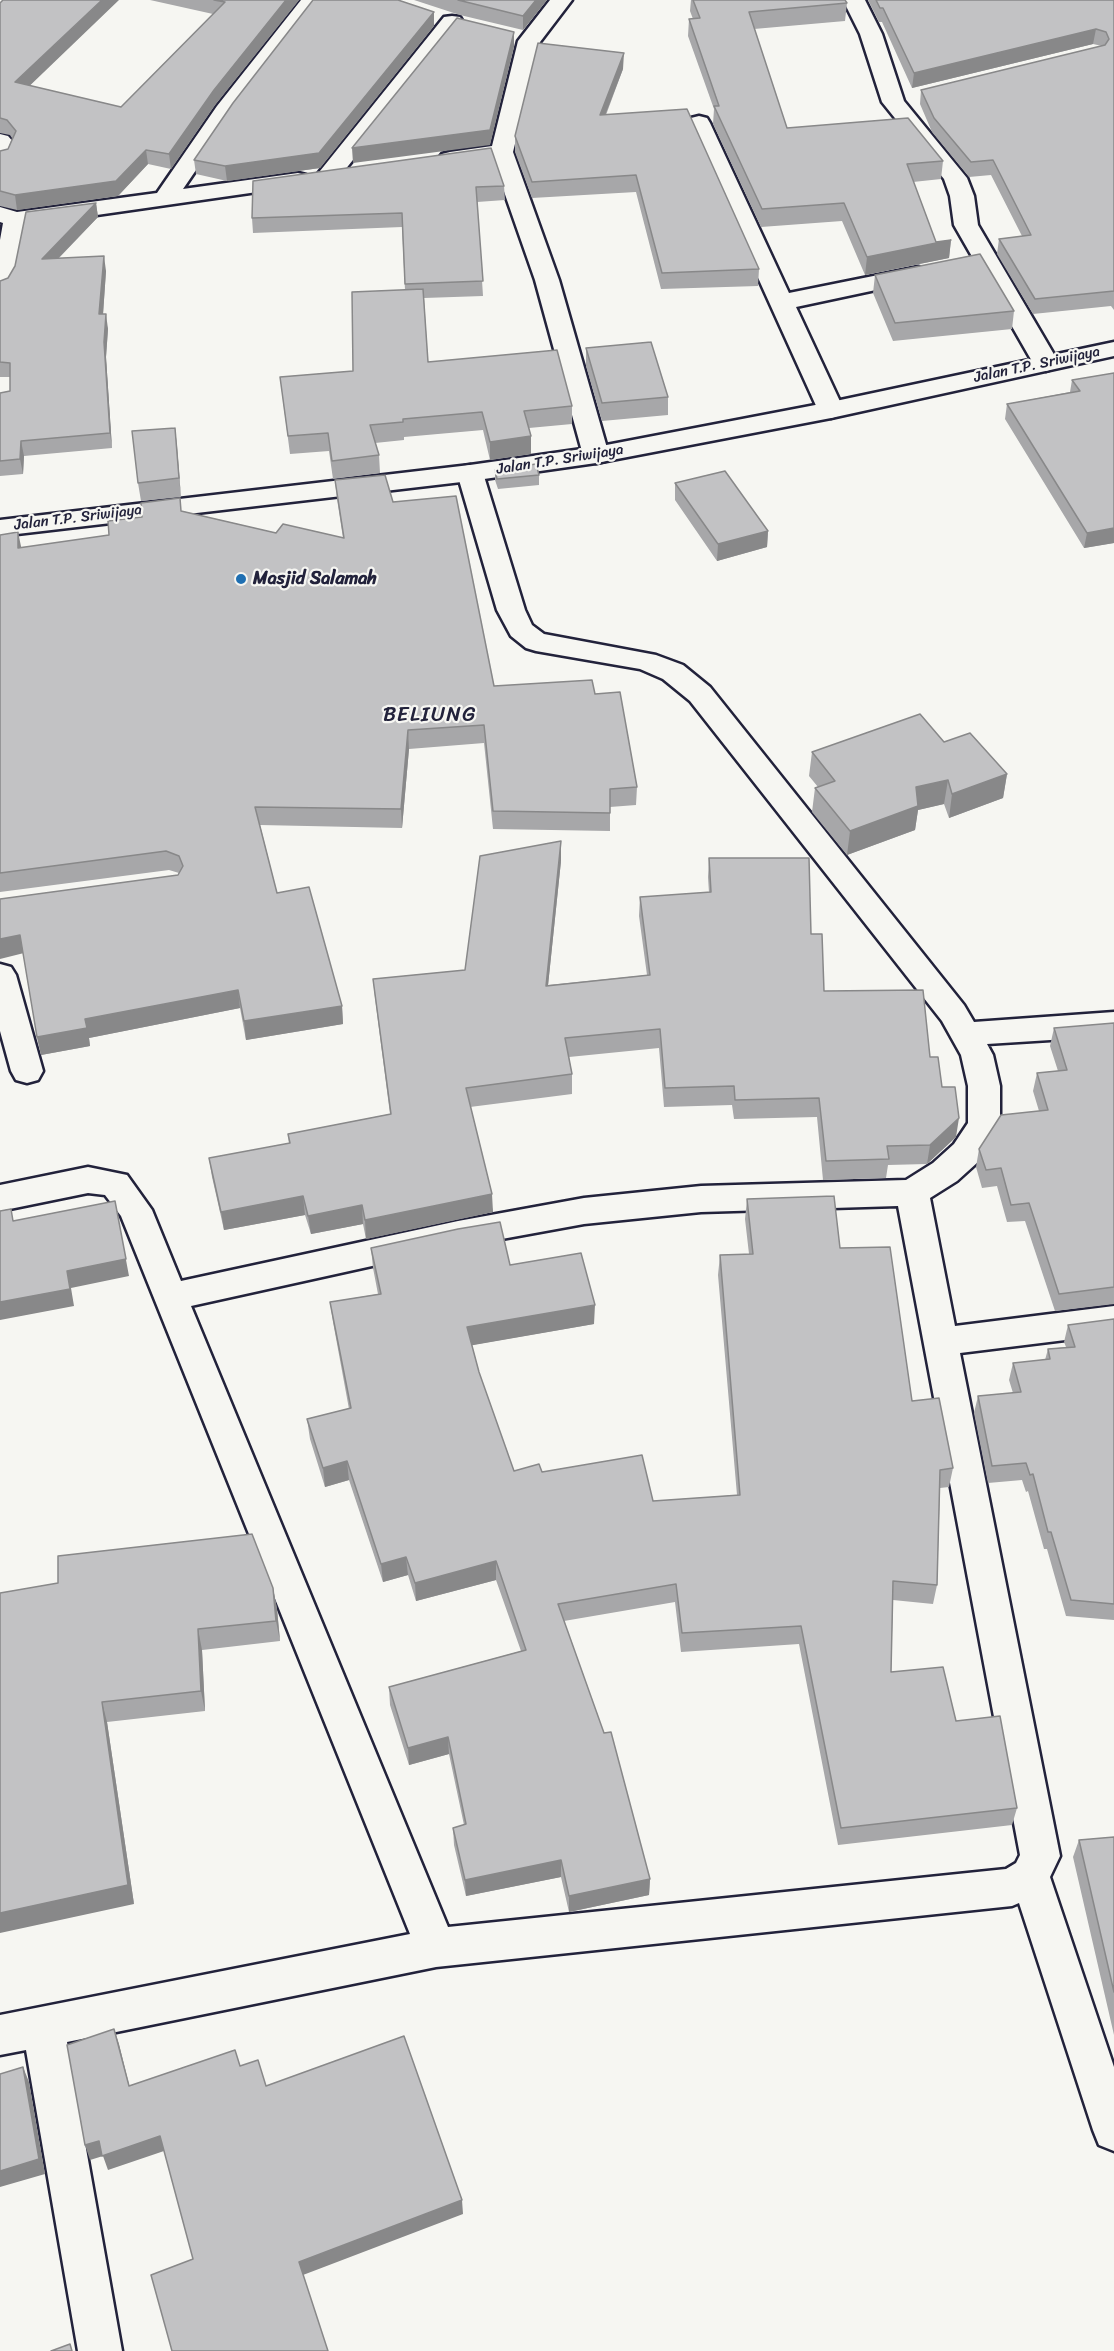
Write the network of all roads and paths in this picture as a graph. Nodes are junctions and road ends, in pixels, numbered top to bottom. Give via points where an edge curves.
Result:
1 (312, 0) edge
2 (561, 0) edge
3 (854, 0) edge
4 (430, 14) edge
5 (452, 22) junction
6 (474, 27) edge
7 (507, 36) edge
8 (529, 41) junction
9 (699, 123) dead end
10 (0, 141) edge
11 (502, 152) junction
12 (0, 158) edge
13 (432, 162) edge
14 (363, 171) edge
15 (328, 176) junction
16 (164, 199) junction
17 (8, 217) edge
18 (963, 264) junction
19 (0, 287) edge
20 (782, 302) junction
21 (1114, 349) edge
22 (1047, 363) junction
23 (831, 410) junction
24 (596, 455) junction
25 (470, 474) junction
26 (0, 528) edge
27 (0, 975) edge
28 (1114, 1024) edge
29 (965, 1034) junction
30 (27, 1071) dead end
31 (912, 1193) junction
32 (0, 1198) edge
33 (171, 1297) junction
34 (1114, 1320) edge
35 (939, 1342) junction
36 (1030, 1876) junction
37 (436, 1948) junction
38 (44, 2025) junction
39 (0, 2035) edge
40 (1114, 2130) edge
41 (100, 2351) edge

1 - 16 street via 225,111
2 - 8 street
3 - 18 street via 904,99 955,178 966,225
4 - 5 street
5 - 6 street
5 - 15 street
7 - 8 street
8 - 11 street
9 - 20 street
10 - 12 street via 5,146
11 - 13 street
11 - 24 street via 547,280
14 - 15 street
15 - 16 street
16 - 17 street
17 - 19 street via 4,280
18 - 20 street
18 - 22 street
20 - 23 street
21 - 22 street, Jalan T.P. Sriwijaya
22 - 23 street, Jalan T.P. Sriwijaya
23 - 24 street, Jalan T.P. Sriwijaya
24 - 25 street, Jalan T.P. Sriwijaya
25 - 26 street, Jalan T.P. Sriwijaya
25 - 29 street via 511,610 521,630 536,642 646,662 673,672 700,694 946,1004
27 - 30 street
28 - 29 street
29 - 31 street via 977,1055 984,1086 984,1124 966,1153
31 - 33 street via 701,1199 584,1211 458,1234
31 - 35 street
32 - 33 street via 88,1180 115,1184 135,1210
33 - 37 street
34 - 35 street
35 - 36 street via 1040,1856
36 - 37 street via 1012,1887
36 - 40 street
37 - 38 street
38 - 39 street
38 - 41 street

